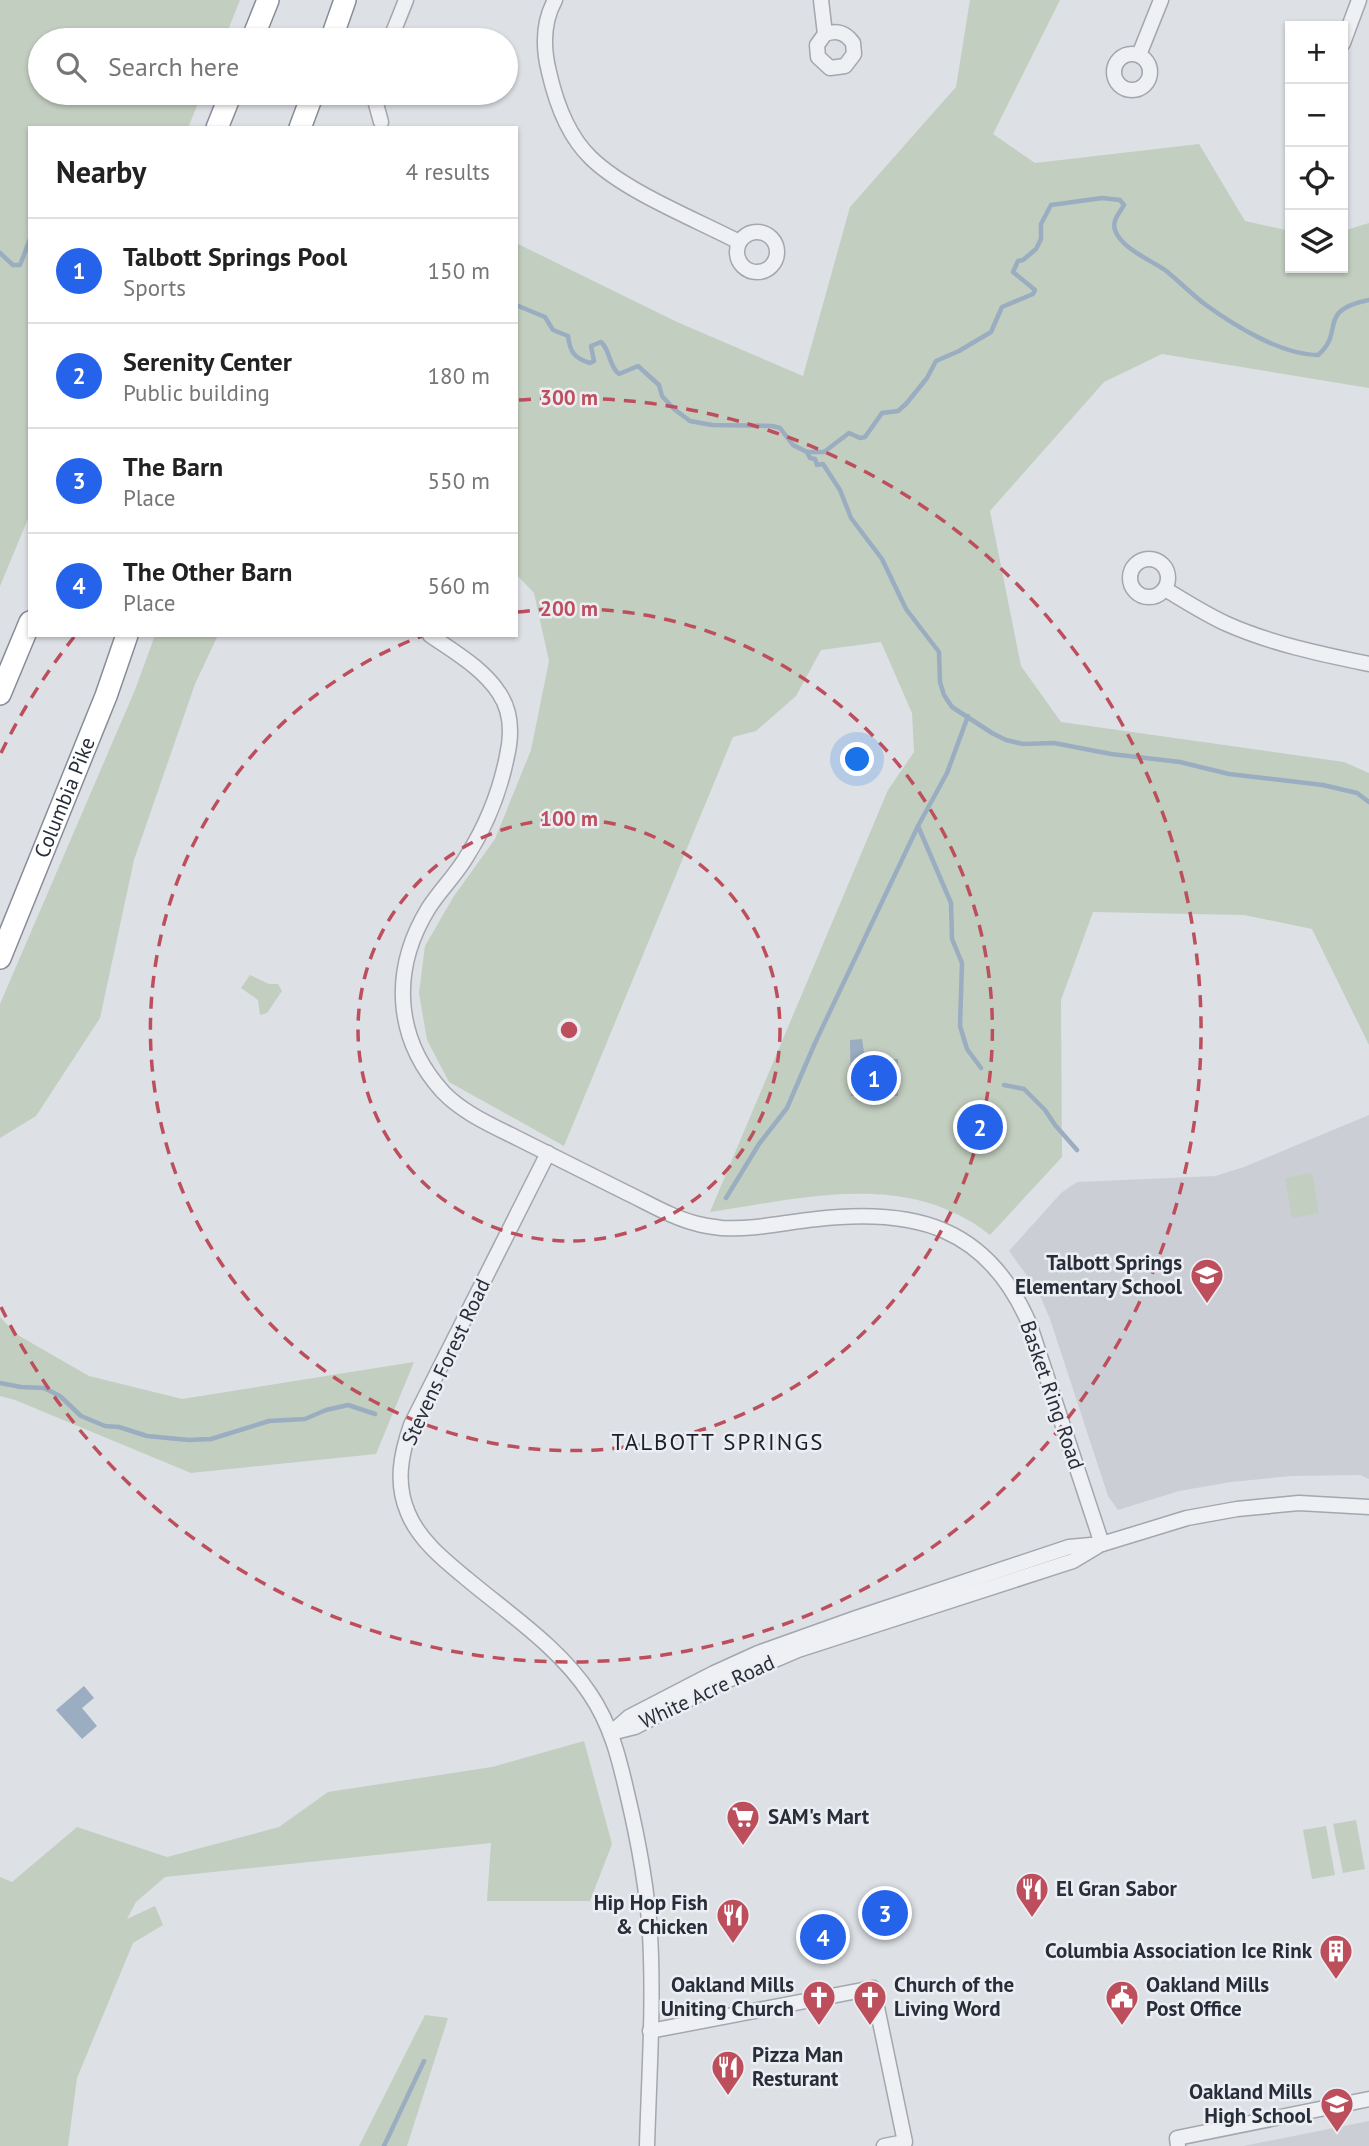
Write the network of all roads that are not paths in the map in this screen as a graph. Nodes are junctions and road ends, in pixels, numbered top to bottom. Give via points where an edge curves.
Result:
1 (268, 0) edge
2 (345, 0) edge
3 (406, 0) edge
4 (555, 0) edge
5 (821, 0) edge
6 (1161, 0) edge
7 (1359, 0) edge
8 (257, 28) edge
9 (335, 28) edge
10 (395, 28) edge
11 (1348, 30) edge
12 (825, 34) dead end
13 (1139, 55) dead end
14 (226, 105) edge
15 (309, 105) edge
16 (376, 105) edge
17 (381, 121) dead end
18 (218, 126) edge
19 (301, 126) edge
20 (739, 242) dead end
21 (1165, 589) dead end
22 (28, 627) edge
23 (126, 637) edge
24 (433, 637) edge
25 (1369, 664) edge
26 (0, 694) edge
27 (0, 958) edge
28 (548, 1153) junction
29 (1369, 1507) edge
30 (1102, 1544) junction
31 (612, 1732) junction
32 (650, 2031) junction
33 (1369, 2099) edge
34 (1177, 2142) edge
35 (647, 2146) edge
36 (884, 2146) edge

1 - 8 highway
2 - 9 highway
3 - 10 street
4 - 20 street via 545,26 547,63 559,106 577,141 626,184
5 - 12 street
6 - 13 street
7 - 11 street
14 - 18 highway
15 - 19 highway
16 - 17 street
21 - 25 street via 1254,635
22 - 26 highway
23 - 27 highway, Columbia Pike
24 - 28 street via 484,675 500,693 510,721 510,742 505,770 482,830 412,940 402,981 404,1015 418,1054 444,1092 459,1106
28 - 30 street, Basket Ring Road via 699,1225 747,1228 877,1215 913,1220 960,1239 986,1259 1016,1294
28 - 31 street, Stevens Forest Road via 411,1425 400,1478 415,1529 578,1676
29 - 30 street, White Acre Road via 1299,1503 1237,1509 1187,1518
30 - 31 street, White Acre Road via 1073,1561 774,1660 635,1727
31 - 32 street, Stevens Forest Road via 634,1821 646,1899
32 - 35 street, Stevens Forest Road
32 - 36 street via 873,1988 905,2142
33 - 34 street

